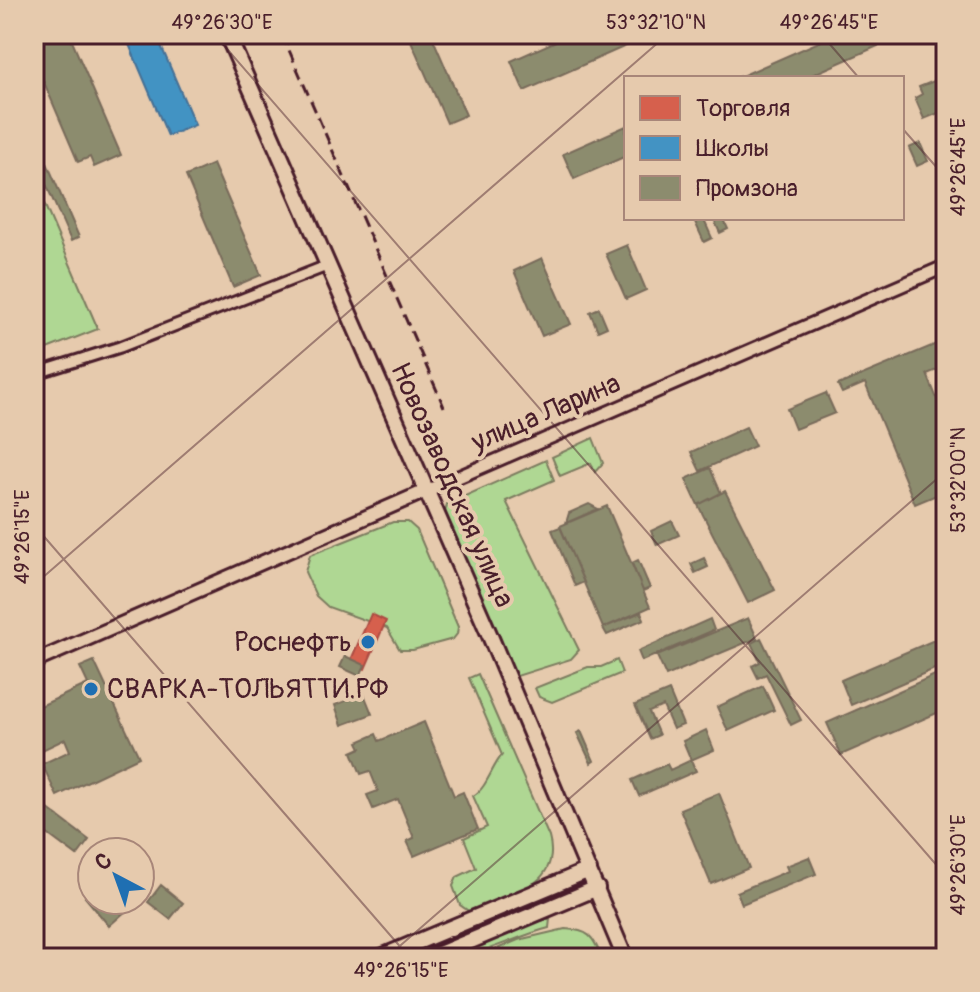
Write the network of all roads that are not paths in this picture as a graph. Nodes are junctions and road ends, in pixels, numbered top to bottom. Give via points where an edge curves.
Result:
1 (227, 34) edge
2 (329, 265) junction
3 (946, 266) edge
4 (34, 374) edge
5 (426, 491) junction
6 (34, 662) edge
7 (589, 870) junction
8 (597, 888) junction
9 (536, 893) junction
10 (542, 911) junction
11 (379, 958) edge
12 (430, 958) edge
13 (625, 958) edge

1 - 2 main road, Новозаводская улица
2 - 4 street via 120,347
2 - 5 main road, Новозаводская улица
3 - 5 street, улица Ларина
5 - 6 main road, улица Ларина
5 - 7 main road, Новозаводская улица
7 - 8 main road, Новозаводская улица
7 - 9 main road
8 - 10 main road
8 - 13 main road, Новозаводская улица
9 - 10 main road via 547,897
9 - 11 main road
10 - 12 main road

